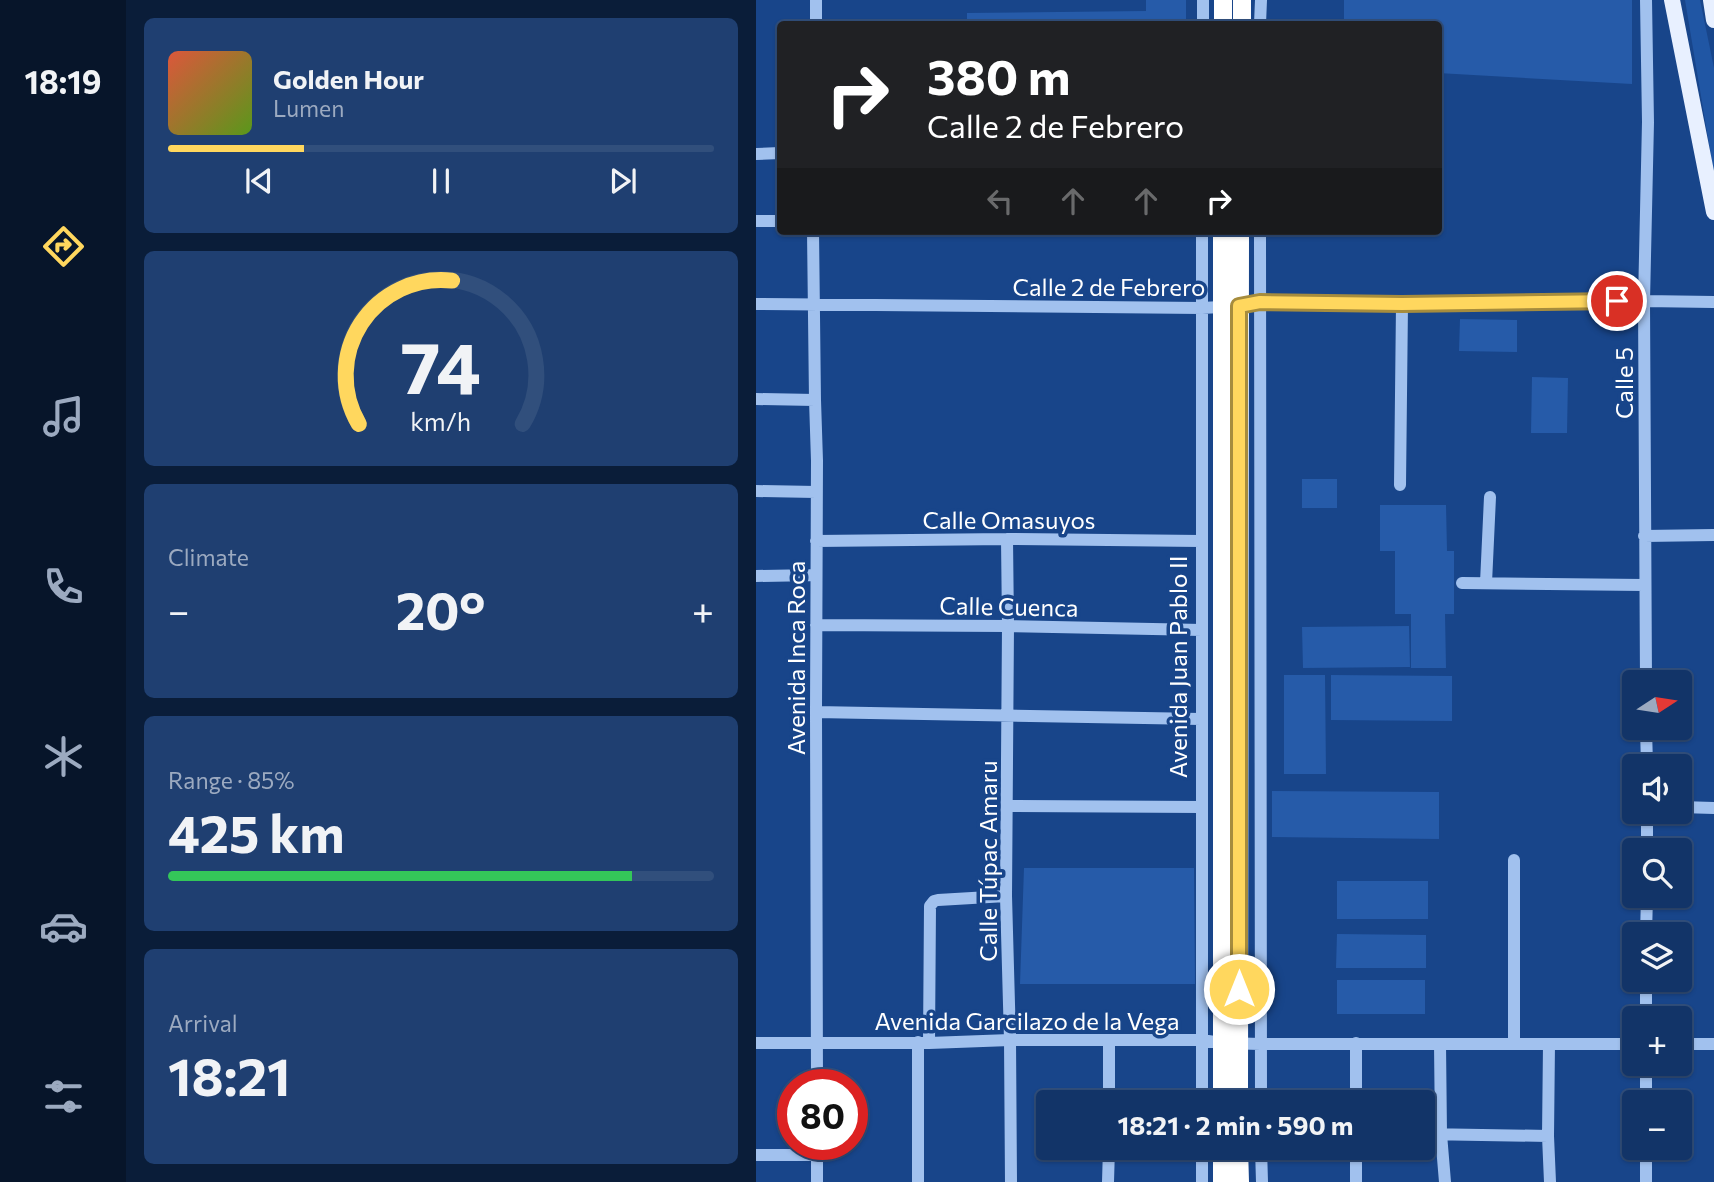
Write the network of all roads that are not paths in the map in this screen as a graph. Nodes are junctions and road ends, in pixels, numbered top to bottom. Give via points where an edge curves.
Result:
1 (816, 0) edge
2 (1203, 0) edge
3 (1223, 0) edge
4 (1242, 0) edge
5 (1261, 0) edge
6 (1646, 0) edge
7 (1672, 0) edge
8 (1711, 0) edge
9 (1714, 20) edge
10 (816, 21) edge
11 (1203, 21) edge
12 (1223, 21) edge
13 (1242, 21) edge
14 (1261, 21) edge
15 (777, 153) edge
16 (756, 154) edge
17 (1714, 212) edge
18 (756, 221) edge
19 (777, 221) edge
20 (813, 235) edge
21 (1202, 235) edge
22 (1222, 235) edge
23 (1239, 235) edge
24 (1260, 235) edge
25 (1644, 301) junction
26 (1260, 302) junction
27 (1714, 302) edge
28 (814, 303) junction
29 (756, 304) edge
30 (1402, 304) junction
31 (1230, 307) junction
32 (1202, 308) junction
33 (756, 399) edge
34 (815, 400) junction
35 (1400, 485) dead end
36 (756, 491) edge
37 (817, 492) junction
38 (1490, 497) dead end
39 (1644, 536) junction
40 (1714, 536) edge
41 (1007, 539) junction
42 (816, 541) junction
43 (1201, 541) junction
44 (816, 575) junction
45 (756, 576) edge
46 (1462, 583) dead end
47 (1486, 583) junction
48 (1644, 585) junction
49 (816, 625) junction
50 (1008, 626) junction
51 (1202, 630) junction
52 (1646, 670) edge
53 (816, 712) junction
54 (1007, 716) junction
55 (1201, 719) junction
56 (1008, 806) junction
57 (1202, 807) junction
58 (1692, 807) edge
59 (1714, 808) edge
60 (1514, 860) dead end
61 (1006, 896) junction
62 (1010, 1040) junction
63 (1109, 1040) junction
64 (1201, 1040) junction
65 (818, 1042) junction
66 (924, 1042) junction
67 (756, 1043) edge
68 (1231, 1043) junction
69 (1356, 1043) junction
70 (1261, 1044) junction
71 (1440, 1044) junction
72 (1514, 1044) junction
73 (1549, 1044) junction
74 (1622, 1044) edge
75 (1692, 1044) edge
76 (1714, 1044) edge
77 (817, 1069) edge
78 (1109, 1090) edge
79 (1202, 1090) edge
80 (1224, 1090) edge
81 (1237, 1090) edge
82 (1261, 1090) edge
83 (1356, 1090) edge
84 (1435, 1134) edge
85 (1441, 1134) junction
86 (1548, 1136) junction
87 (777, 1153) edge
88 (756, 1155) edge
89 (817, 1160) edge
90 (1109, 1160) edge
91 (1202, 1160) edge
92 (1222, 1160) edge
93 (1240, 1160) edge
94 (1262, 1160) edge
95 (1356, 1160) edge
96 (1646, 1160) edge
97 (817, 1182) edge
98 (918, 1182) edge
99 (1011, 1182) edge
100 (1108, 1182) edge
101 (1202, 1182) edge
102 (1222, 1182) edge
103 (1240, 1182) edge
104 (1262, 1182) edge
105 (1356, 1182) edge
106 (1445, 1182) edge
107 (1550, 1182) edge
108 (1646, 1182) edge

1 - 10 street
2 - 11 street
3 - 12 highway
4 - 13 highway
5 - 14 street
6 - 25 street, Calle 5
7 - 17 main road
8 - 9 main road
15 - 16 street
18 - 19 street
20 - 28 street, Avenida Inca Roca
21 - 32 street, Avenida Juan Pablo II
22 - 31 highway, Avenida Juan Pablo II
23 - 31 highway, Avenida Juan Pablo II
24 - 26 street
25 - 27 street, Calle 2 de Febrero
25 - 30 street, Calle 2 de Febrero
25 - 39 street, Calle 5
26 - 30 street, Calle 2 de Febrero
26 - 31 street, Calle 2 de Febrero
26 - 70 street
28 - 29 street, Calle 2 de Febrero
28 - 32 street, Calle 2 de Febrero
28 - 34 street, Avenida Inca Roca
30 - 35 street
31 - 32 street, Calle 2 de Febrero
31 - 68 highway, Avenida Juan Pablo II
32 - 43 street, Avenida Juan Pablo II
33 - 34 street
34 - 37 street, Avenida Inca Roca
36 - 37 street
37 - 42 street, Avenida Inca Roca
38 - 47 street
39 - 40 street
39 - 48 street, Calle 5
41 - 42 street, Calle Omasuyos
41 - 43 street, Calle Omasuyos
41 - 50 street, Calle Túpac Amaru
42 - 44 street, Avenida Inca Roca
43 - 51 street, Avenida Juan Pablo II
44 - 45 street
44 - 49 street, Avenida Inca Roca
46 - 47 street
47 - 48 street
48 - 52 street, Calle 5
49 - 50 street, Calle Cuenca
49 - 53 street, Avenida Inca Roca
50 - 51 street, Calle Cuenca
50 - 54 street, Calle Túpac Amaru
51 - 55 street, Avenida Juan Pablo II
53 - 54 street
53 - 65 street, Avenida Inca Roca
54 - 55 street
54 - 56 street, Calle Túpac Amaru
55 - 57 street, Avenida Juan Pablo II
56 - 57 street
56 - 61 street, Calle Túpac Amaru
57 - 64 street, Avenida Juan Pablo II
58 - 59 street
60 - 72 street
61 - 62 street, Calle Túpac Amaru
61 - 66 street via 938,900 930,906
62 - 63 street, Avenida Garcilazo de la Vega
62 - 66 street, Avenida Garcilazo de la Vega
62 - 99 street, Calle Túpac Amaru
63 - 64 street, Avenida Garcilazo de la Vega
63 - 78 street
64 - 68 street, Avenida Garcilazo de la Vega
64 - 79 street, Avenida Juan Pablo II
65 - 66 street, Avenida Garcilazo de la Vega
65 - 67 street, Avenida Garcilazo de la Vega
65 - 77 street, Avenida Inca Roca
66 - 98 street
68 - 70 street, Avenida Garcilazo de la Vega
68 - 80 highway, Avenida Juan Pablo II
68 - 81 highway, Avenida Juan Pablo II
69 - 70 street, Avenida Garcilazo de la Vega
69 - 71 street, Avenida Garcilazo de la Vega
69 - 83 street
70 - 82 street
71 - 72 street, Avenida Garcilazo de la Vega
71 - 85 street
72 - 73 street, Avenida Garcilazo de la Vega
73 - 74 street, Avenida Garcilazo de la Vega
73 - 86 street
75 - 76 street
84 - 85 street
85 - 86 street
85 - 106 street
86 - 107 street
87 - 88 street
89 - 97 street
90 - 100 street
91 - 101 street
92 - 102 highway
93 - 103 highway
94 - 104 street
95 - 105 street
96 - 108 street

